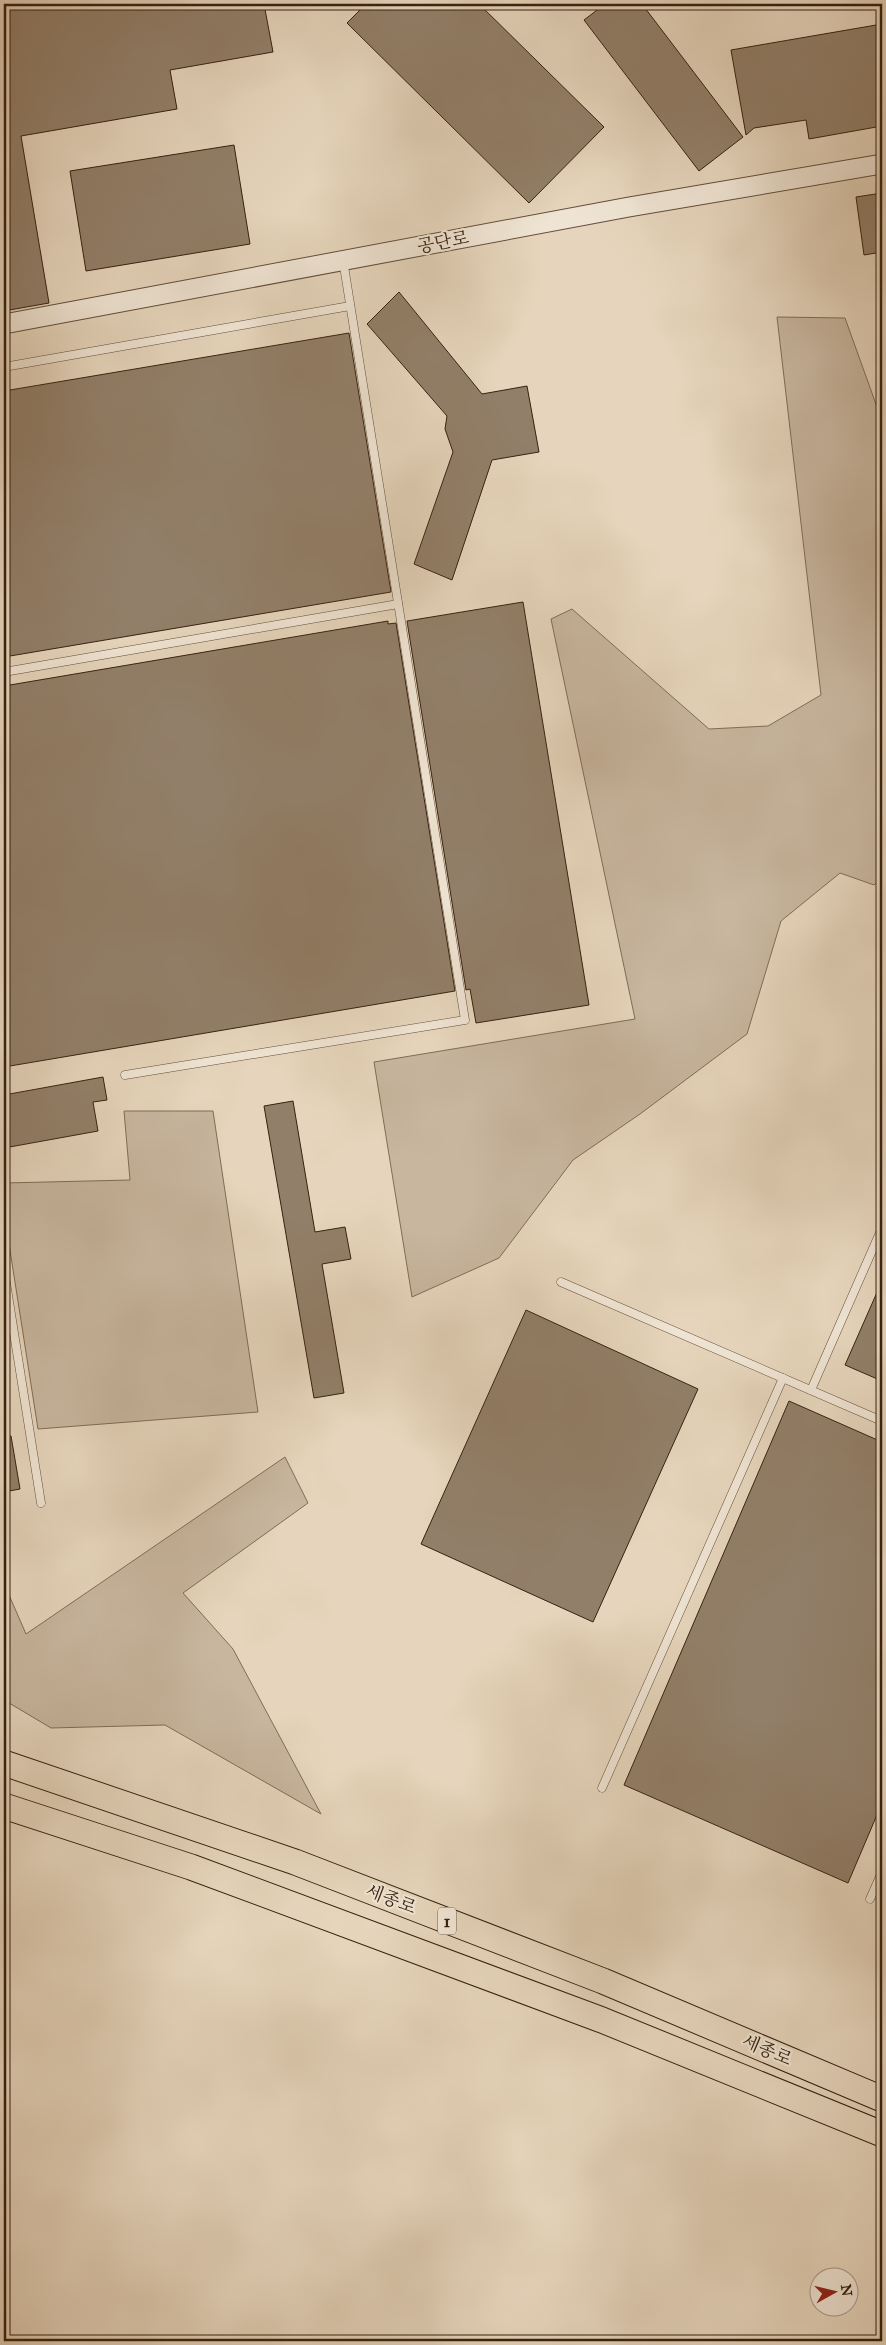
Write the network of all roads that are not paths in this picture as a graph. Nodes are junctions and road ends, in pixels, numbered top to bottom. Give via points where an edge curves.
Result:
1 (882, 164) edge
2 (343, 260) junction
3 (350, 306) junction
4 (4, 324) edge
5 (4, 367) edge
6 (398, 604) junction
7 (4, 672) edge
8 (125, 1076) dead end
9 (882, 1228) edge
10 (4, 1270) edge
11 (561, 1282) dead end
12 (783, 1378) junction
13 (811, 1390) junction
14 (882, 1421) edge
15 (41, 1503) dead end
16 (4, 1763) edge
17 (602, 1788) dead end
18 (4, 1806) edge
19 (882, 1872) edge
20 (870, 1900) dead end
21 (844, 2083) junction
22 (882, 2086) edge
23 (882, 2099) edge
24 (882, 2134) edge

1 - 2 street, 공단로
2 - 3 lane
2 - 4 street, 공단로
3 - 5 lane
3 - 6 lane
6 - 7 lane
6 - 8 lane via 465,1020
9 - 13 lane
10 - 15 lane
11 - 12 lane
12 - 13 lane
12 - 17 lane
13 - 14 lane
16 - 21 highway, 세종로 / 1 via 295,1862 603,1982
18 - 24 highway, 세종로 / 1 via 191,1867 602,2020
19 - 20 lane
21 - 22 highway
21 - 23 highway, 세종로 / 1

